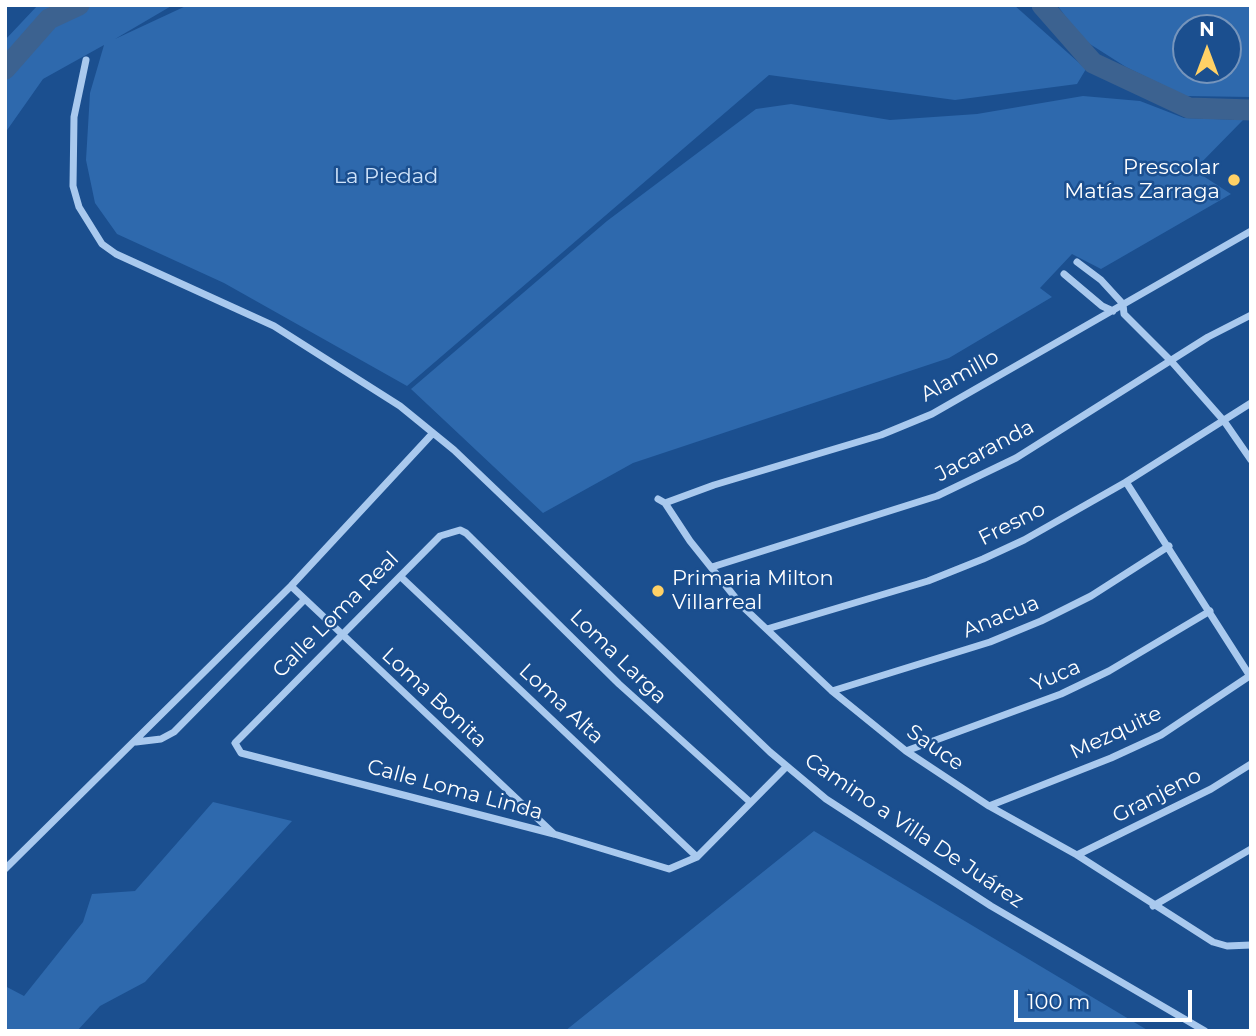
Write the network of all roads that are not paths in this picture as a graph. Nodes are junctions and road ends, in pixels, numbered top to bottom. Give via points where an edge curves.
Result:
1 (86, 60) dead end
2 (1251, 231) edge
3 (1077, 262) dead end
4 (1064, 274) dead end
5 (1123, 304) junction
6 (1111, 311) junction
7 (1124, 314) junction
8 (1251, 315) edge
9 (1171, 361) junction
10 (1251, 403) edge
11 (1224, 421) junction
12 (433, 433) junction
13 (1251, 460) edge
14 (1126, 482) junction
15 (662, 501) joint
16 (467, 533) joint
17 (1169, 546) junction
18 (712, 567) junction
19 (401, 577) junction
20 (291, 586) junction
21 (304, 600) junction
22 (1210, 611) junction
23 (767, 629) junction
24 (340, 635) junction
25 (1251, 676) edge
26 (832, 691) junction
27 (237, 739) joint
28 (135, 742) junction
29 (906, 751) junction
30 (1251, 764) edge
31 (786, 767) junction
32 (750, 802) junction
33 (989, 806) junction
34 (554, 835) junction
35 (1251, 849) edge
36 (1077, 855) junction
37 (697, 857) junction
38 (5, 869) edge
39 (1153, 906) junction
40 (1251, 945) edge
41 (1205, 1031) edge

1 - 12 street, Camino a Villa De Juárez via 74,117 73,186 79,207 102,244 274,327 358,377
2 - 5 street, Alamillo
3 - 5 street
4 - 6 street
5 - 6 street, Alamillo
5 - 7 street
6 - 7 street
6 - 15 street, Alamillo via 932,414 881,435
7 - 9 street
8 - 9 street, Jacaranda
9 - 11 street
9 - 18 street, Jacaranda via 1016,458 937,496
10 - 11 street, Fresno
11 - 13 street
11 - 14 street, Fresno
12 - 20 street
12 - 31 street, Camino a Villa De Juárez
14 - 17 street
14 - 23 street, Fresno via 983,559 928,581
15 - 18 street, Sauce
16 - 19 street, Calle Loma Real via 454,530 440,536
16 - 32 street, Loma Larga via 619,684
17 - 22 street
17 - 26 street, Anacua via 1091,596 1041,621 990,642
18 - 23 street, Sauce
19 - 24 street, Calle Loma Real
19 - 37 street, Loma Alta
20 - 21 street, Loma Bonita
20 - 28 street
21 - 24 street, Loma Bonita
21 - 28 street via 174,732 161,739
22 - 25 street
22 - 29 street, Yuca via 1061,694
23 - 26 street, Sauce
24 - 27 street, Calle Loma Real
24 - 34 street, Loma Bonita
25 - 33 street, Mezquite via 1161,735
26 - 29 street, Sauce
27 - 34 street, Calle Loma Linda via 235,747 241,752
28 - 38 street
29 - 33 street, Sauce
30 - 36 street, Granjeno via 1211,789
31 - 32 street
31 - 41 street, Camino a Villa De Juárez via 826,799 991,906
32 - 37 street
33 - 36 street, Sauce
34 - 37 street, Calle Loma Linda via 661,868 676,868
35 - 39 street
36 - 39 street, Sauce
39 - 40 street, Sauce via 1213,942

